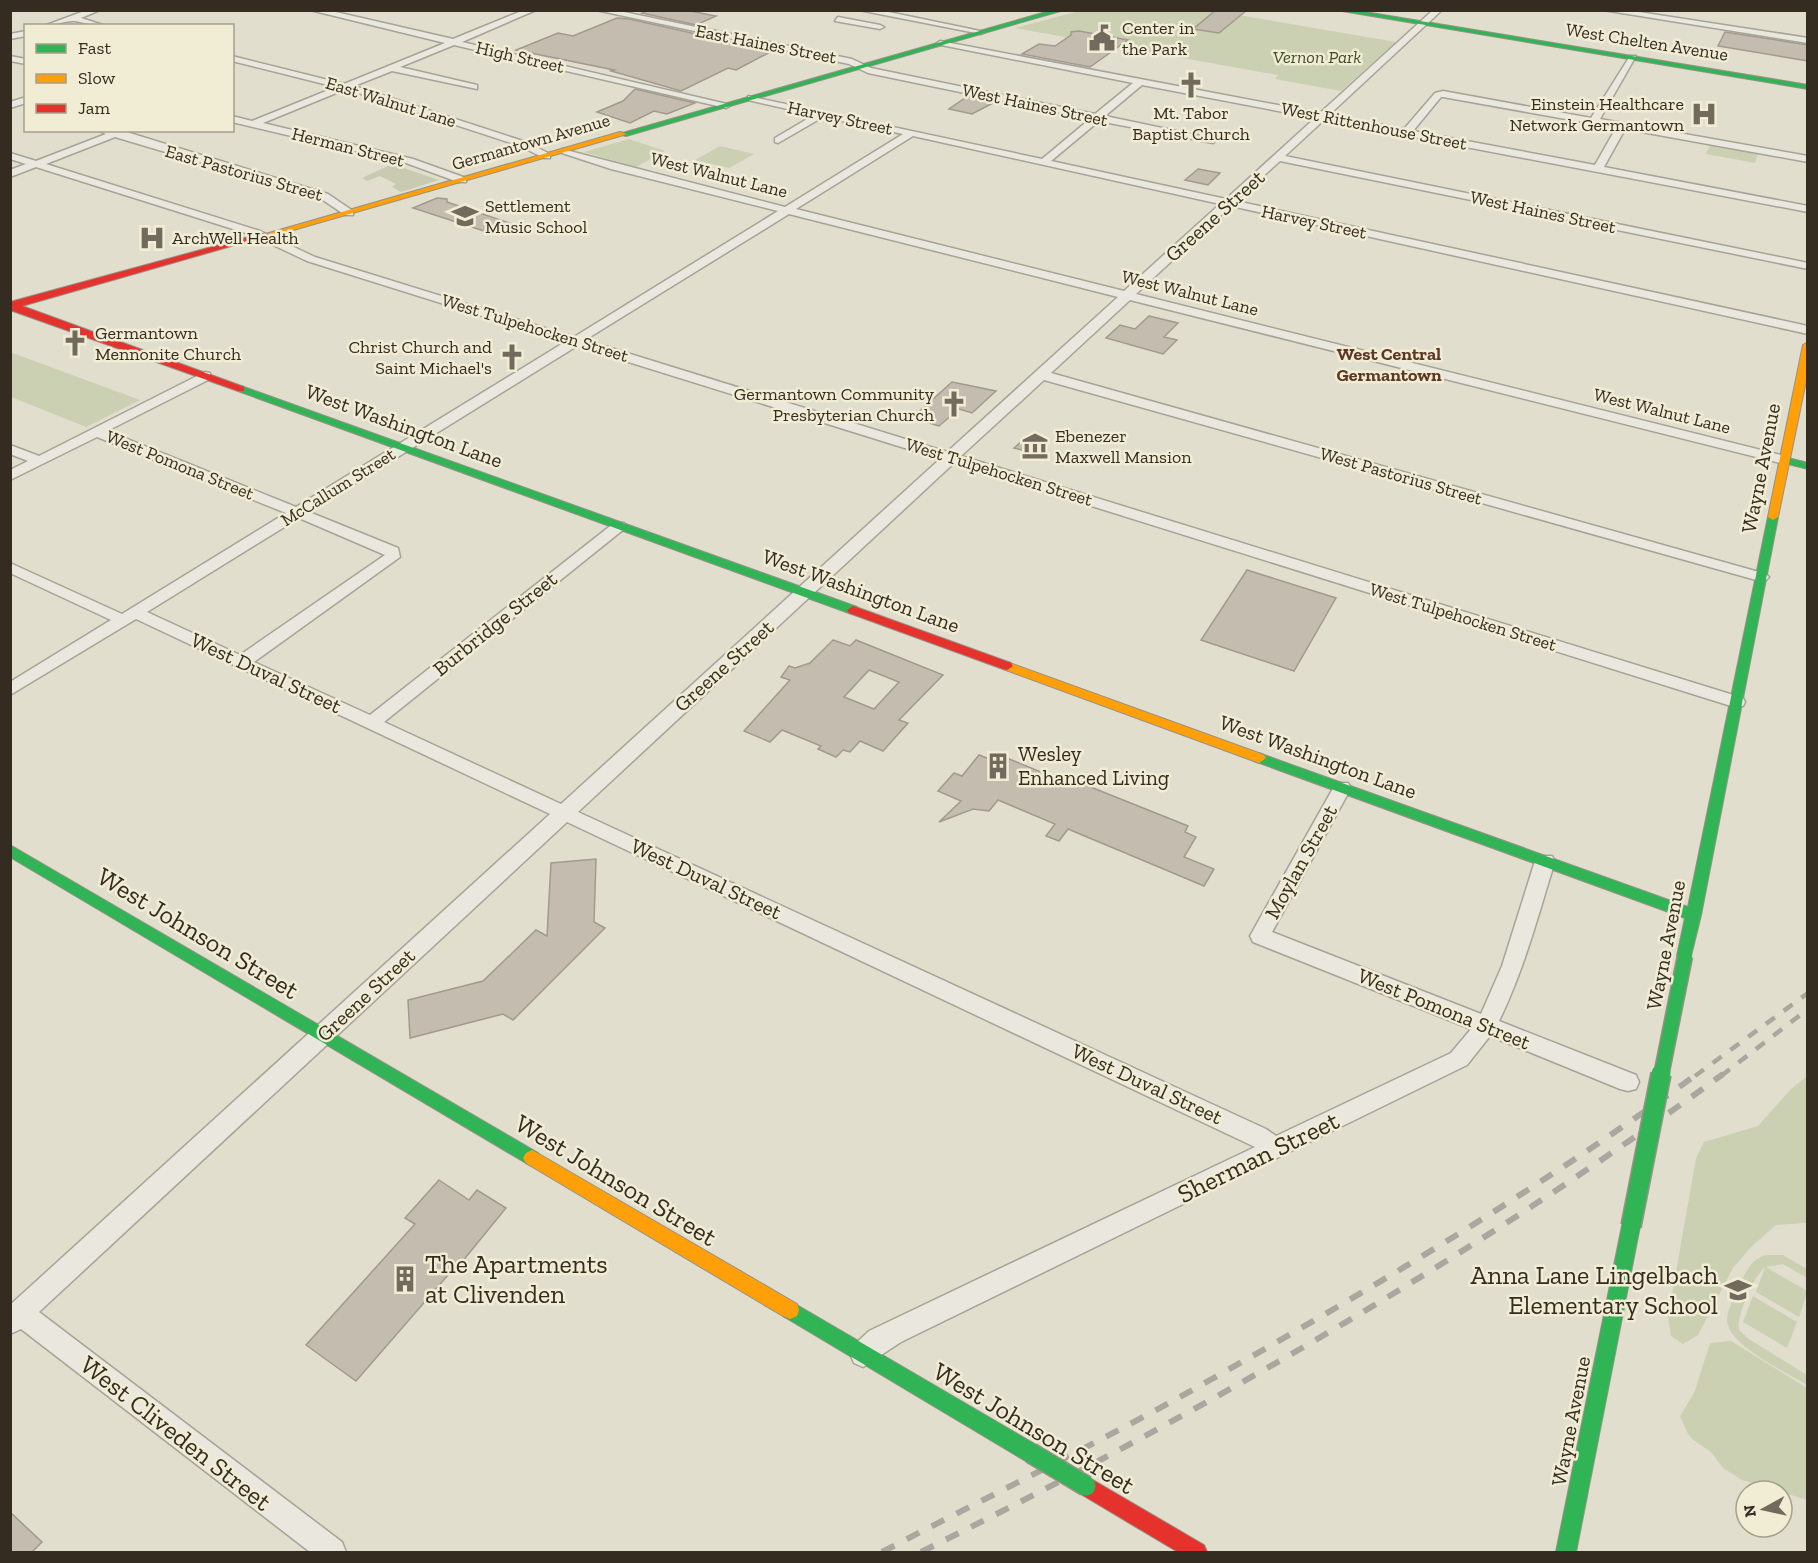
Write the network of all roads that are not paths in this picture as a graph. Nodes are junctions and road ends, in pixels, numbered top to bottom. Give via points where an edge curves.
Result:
1 (96, 10) edge
2 (314, 10) edge
3 (532, 10) edge
4 (600, 10) edge
5 (863, 10) edge
6 (1338, 10) edge
7 (1438, 10) edge
8 (1607, 10) edge
9 (1057, 11) edge
10 (851, 12) dead end
11 (72, 18) junction
12 (54, 24) edge
13 (94, 24) edge
14 (1423, 24) junction
15 (880, 27) dead end
16 (981, 32) junction
17 (1808, 41) edge
18 (454, 42) junction
19 (940, 44) junction
20 (234, 58) edge
21 (1633, 58) junction
22 (860, 66) junction
23 (392, 68) junction
24 (1140, 82) junction
25 (345, 86) junction
26 (474, 87) dead end
27 (1808, 87) edge
28 (751, 98) junction
29 (726, 105) junction
30 (821, 114) junction
31 (1097, 117) junction
32 (1324, 117) junction
33 (234, 119) edge
34 (1594, 121) junction
35 (253, 124) junction
36 (1622, 126) junction
37 (106, 132) edge
38 (121, 132) edge
39 (912, 133) junction
40 (1406, 133) junction
41 (114, 135) junction
42 (778, 140) dead end
43 (1210, 141) dead end
44 (565, 151) junction
45 (10, 156) edge
46 (547, 156) junction
47 (1279, 158) junction
48 (1808, 159) edge
49 (1044, 162) junction
50 (35, 165) junction
51 (1598, 169) junction
52 (10, 174) edge
53 (462, 180) junction
54 (1229, 203) junction
55 (1808, 209) edge
56 (787, 210) junction
57 (350, 213) junction
58 (264, 236) junction
59 (1808, 266) edge
60 (1128, 296) junction
61 (12, 306) edge
62 (1808, 330) edge
63 (575, 341) junction
64 (1808, 345) edge
65 (1042, 375) junction
66 (205, 376) junction
67 (97, 432) junction
68 (402, 447) junction
69 (10, 449) edge
70 (951, 458) junction
71 (1784, 460) junction
72 (40, 461) junction
73 (1808, 466) edge
74 (10, 476) edge
75 (297, 512) junction
76 (619, 526) junction
77 (10, 567) edge
78 (1761, 577) junction
79 (803, 593) junction
80 (129, 616) junction
81 (242, 662) junction
82 (10, 690) edge
83 (1737, 702) junction
84 (372, 723) junction
85 (1342, 788) junction
86 (564, 813) junction
87 (10, 850) edge
88 (1545, 861) junction
89 (1694, 915) junction
90 (1260, 936) joint
91 (1487, 1026) junction
92 (323, 1035) junction
93 (1628, 1082) dead end
94 (1275, 1149) junction
95 (16, 1317) edge
96 (863, 1354) junction
97 (332, 1552) edge
98 (1197, 1552) edge
99 (1566, 1552) edge

1 - 11 street
2 - 18 street, High Street
3 - 18 street
4 - 22 street, East Haines Street
5 - 16 street
6 - 14 main road, West Chelten Avenue
7 - 14 street, Greene Street
8 - 17 street
9 - 16 main road, Germantown Avenue
10 - 15 street via 834,21
11 - 12 street
11 - 13 street
14 - 21 main road, West Chelten Avenue
14 - 32 street, Greene Street
16 - 19 main road, Germantown Avenue
18 - 23 street
18 - 29 street, High Street
19 - 22 main road, Germantown Avenue
19 - 24 street, West Rittenhouse Street
20 - 25 street, East Walnut Lane
21 - 27 main road, West Chelten Avenue
21 - 34 street
22 - 28 main road, Germantown Avenue
22 - 31 street, West Haines Street
23 - 25 street
23 - 26 street
24 - 31 street
24 - 32 street, West Rittenhouse Street
25 - 35 street
25 - 46 street, East Walnut Lane via 517,142
28 - 29 main road, Germantown Avenue
28 - 30 street, Harvey Street
29 - 44 main road, Germantown Avenue
30 - 39 street, Harvey Street
30 - 42 street
31 - 43 street, West Haines Street
31 - 49 street
32 - 40 street, West Rittenhouse Street
32 - 47 street, Greene Street
33 - 35 street, Herman Street
34 - 36 street
34 - 40 street via 1441,94
35 - 53 street, Herman Street via 409,161
36 - 48 street
36 - 51 street
37 - 41 street, East Pastorius Street
38 - 41 street
39 - 49 street, Harvey Street
39 - 56 street, McCallum Street
40 - 51 street, West Rittenhouse Street
41 - 50 street
41 - 57 street, East Pastorius Street via 324,196
44 - 46 main road, Germantown Avenue
44 - 56 street, West Walnut Lane via 604,165
45 - 50 street, West Tulpehocken Street
46 - 53 main road, Germantown Avenue
47 - 54 street, Greene Street
47 - 59 street, West Haines Street
49 - 54 street, Harvey Street
50 - 52 street
50 - 58 street, West Tulpehocken Street
51 - 55 street, West Rittenhouse Street
53 - 57 main road, Germantown Avenue
54 - 60 street, Greene Street
54 - 62 street, Harvey Street
56 - 60 street, West Walnut Lane
56 - 63 street, McCallum Street
57 - 58 main road, Germantown Avenue
58 - 61 main road, Germantown Avenue
58 - 63 street, West Tulpehocken Street via 311,259
60 - 65 street, Greene Street
60 - 71 street, West Walnut Lane
61 - 66 main road, West Washington Lane
63 - 68 street, McCallum Street
63 - 70 street, West Tulpehocken Street
64 - 71 main road, Wayne Avenue
65 - 70 street, Greene Street
65 - 78 street, West Pastorius Street
66 - 67 street
66 - 68 main road, West Washington Lane
67 - 72 street
67 - 75 street, West Pomona Street
68 - 75 street, McCallum Street
68 - 76 main road, West Washington Lane
69 - 72 street
70 - 79 street, Greene Street
70 - 83 street, West Tulpehocken Street
71 - 73 main road, West Walnut Lane
71 - 78 main road, Wayne Avenue
72 - 74 street
75 - 80 street, McCallum Street
75 - 81 street, West Pomona Street via 394,553
76 - 79 main road, West Washington Lane
76 - 84 street, Burbridge Street
77 - 80 street, West Duval Street
78 - 83 main road, Wayne Avenue
79 - 85 main road, West Washington Lane
79 - 86 street, Greene Street
80 - 81 street, West Duval Street
80 - 82 street, McCallum Street
81 - 84 street, West Duval Street
83 - 89 main road, Wayne Avenue
84 - 86 street, West Duval Street
85 - 88 main road, West Washington Lane
85 - 90 street, Moylan Street
86 - 92 street, Greene Street
86 - 94 street, West Duval Street via 1258,1136
87 - 92 main road, West Johnson Street
88 - 89 main road, West Washington Lane
88 - 91 street, Sherman Street via 1497,1007
89 - 99 main road, Wayne Avenue, bridge
90 - 91 street, West Pomona Street
91 - 93 street, West Pomona Street
91 - 94 street, Sherman Street via 1467,1052 1441,1070
92 - 95 street, Greene Street
92 - 96 main road, West Johnson Street
94 - 96 street, Sherman Street via 892,1332
95 - 97 street, West Cliveden Street
96 - 98 main road, West Johnson Street, bridge

